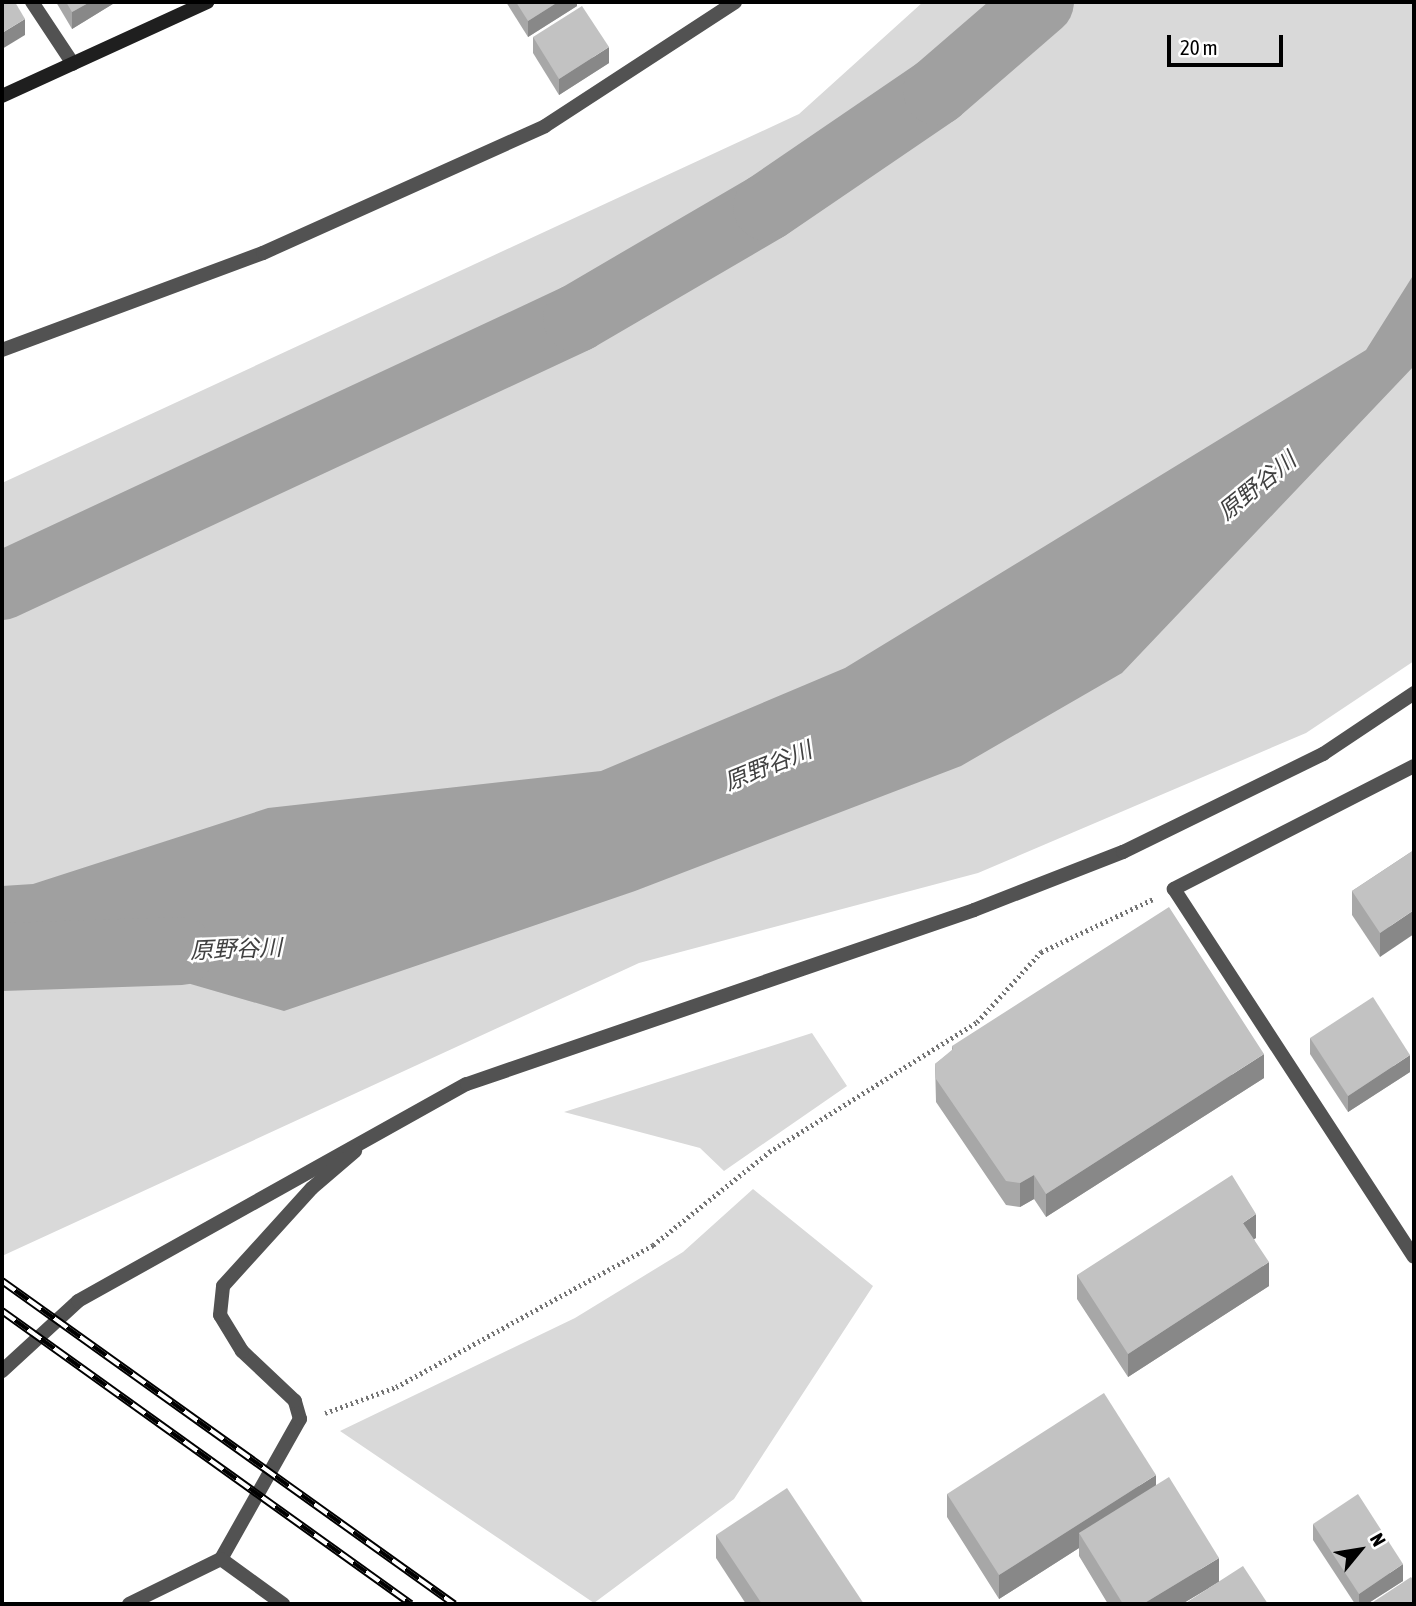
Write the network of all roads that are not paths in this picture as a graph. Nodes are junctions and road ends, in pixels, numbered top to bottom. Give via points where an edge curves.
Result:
1 (32, 2) edge
2 (207, 2) edge
3 (735, 2) edge
4 (73, 64) junction
5 (2, 96) edge
6 (2, 350) edge
7 (1414, 693) edge
8 (1414, 766) edge
9 (377, 1132) junction
10 (1414, 1256) edge
11 (2, 1371) edge
12 (221, 1559) junction
13 (129, 1604) edge
14 (283, 1604) edge

1 - 4 street
2 - 4 street
3 - 6 street via 545,126 263,253
4 - 5 street
7 - 9 street via 1323,754 1123,852 974,910 467,1083
8 - 10 street via 1174,889
9 - 11 street via 78,1301
9 - 12 street via 312,1188 223,1286 220,1315 242,1351 295,1401 300,1419
12 - 13 street
12 - 14 street

